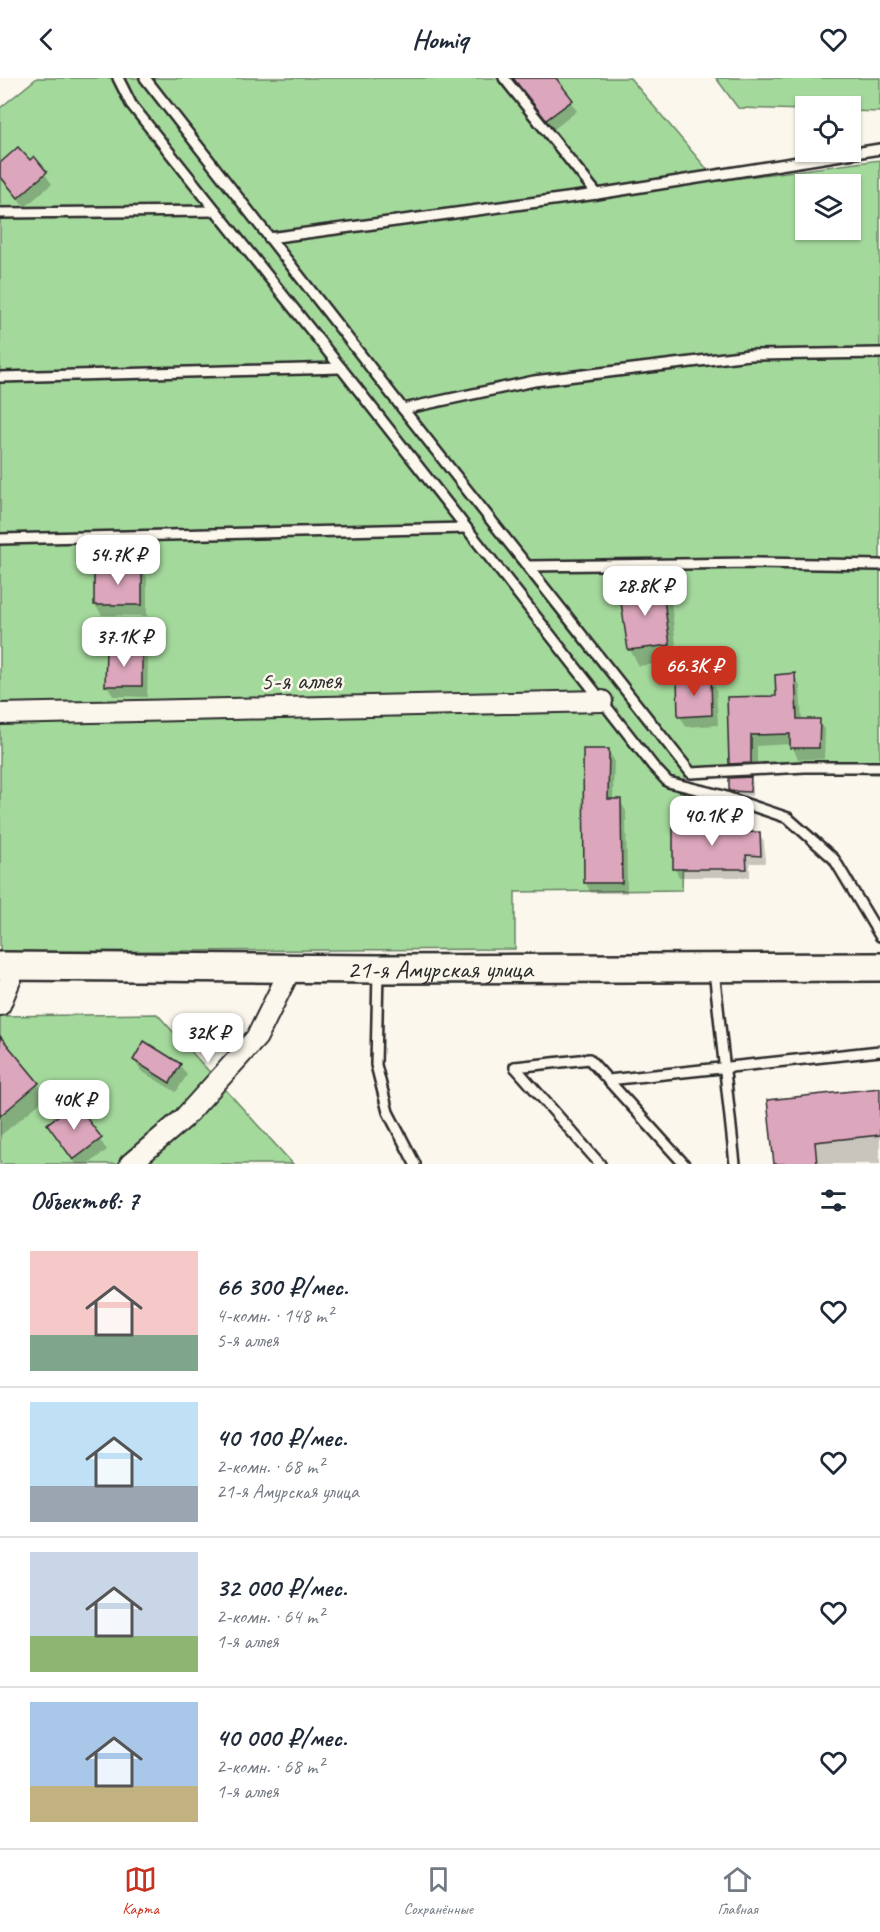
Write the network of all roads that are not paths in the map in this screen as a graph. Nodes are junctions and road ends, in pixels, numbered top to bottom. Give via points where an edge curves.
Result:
1 (118, 78) edge
2 (145, 78) edge
3 (504, 78) edge
4 (880, 149) edge
5 (597, 194) junction
6 (216, 211) junction
7 (0, 213) edge
8 (269, 238) junction
9 (880, 353) edge
10 (341, 368) junction
11 (0, 377) edge
12 (403, 409) junction
13 (466, 528) junction
14 (0, 539) edge
15 (880, 565) edge
16 (528, 566) junction
17 (602, 701) junction
18 (0, 714) edge
19 (880, 767) edge
20 (880, 936) edge
21 (8, 966) edge
22 (714, 967) junction
23 (880, 967) edge
24 (291, 968) junction
25 (378, 969) junction
26 (0, 1005) edge
27 (880, 1052) edge
28 (724, 1068) junction
29 (608, 1080) junction
30 (130, 1164) edge
31 (416, 1164) edge
32 (600, 1164) edge
33 (684, 1164) edge
34 (735, 1164) edge

1 - 6 lane via 131,104
2 - 8 lane
3 - 5 lane
4 - 5 lane
5 - 8 lane
6 - 7 lane
6 - 10 lane
8 - 12 lane
9 - 12 lane via 749,355 534,381
10 - 11 lane
10 - 13 lane
12 - 16 lane
13 - 14 lane
13 - 17 lane
15 - 16 lane via 755,562
16 - 19 lane via 691,773
17 - 18 street, 5-я аллея
17 - 20 lane via 668,782 788,818 834,859
21 - 24 main road, 21-я Амурская улица
21 - 26 street
22 - 23 main road, 21-я Амурская улица
22 - 25 main road, 21-я Амурская улица
22 - 28 lane
24 - 25 main road, 21-я Амурская улица
24 - 30 street via 257,1037 183,1119
25 - 31 lane via 376,1065 388,1112
27 - 28 lane
28 - 29 lane
28 - 34 lane
29 - 32 lane via 589,1059 515,1067
29 - 33 lane

